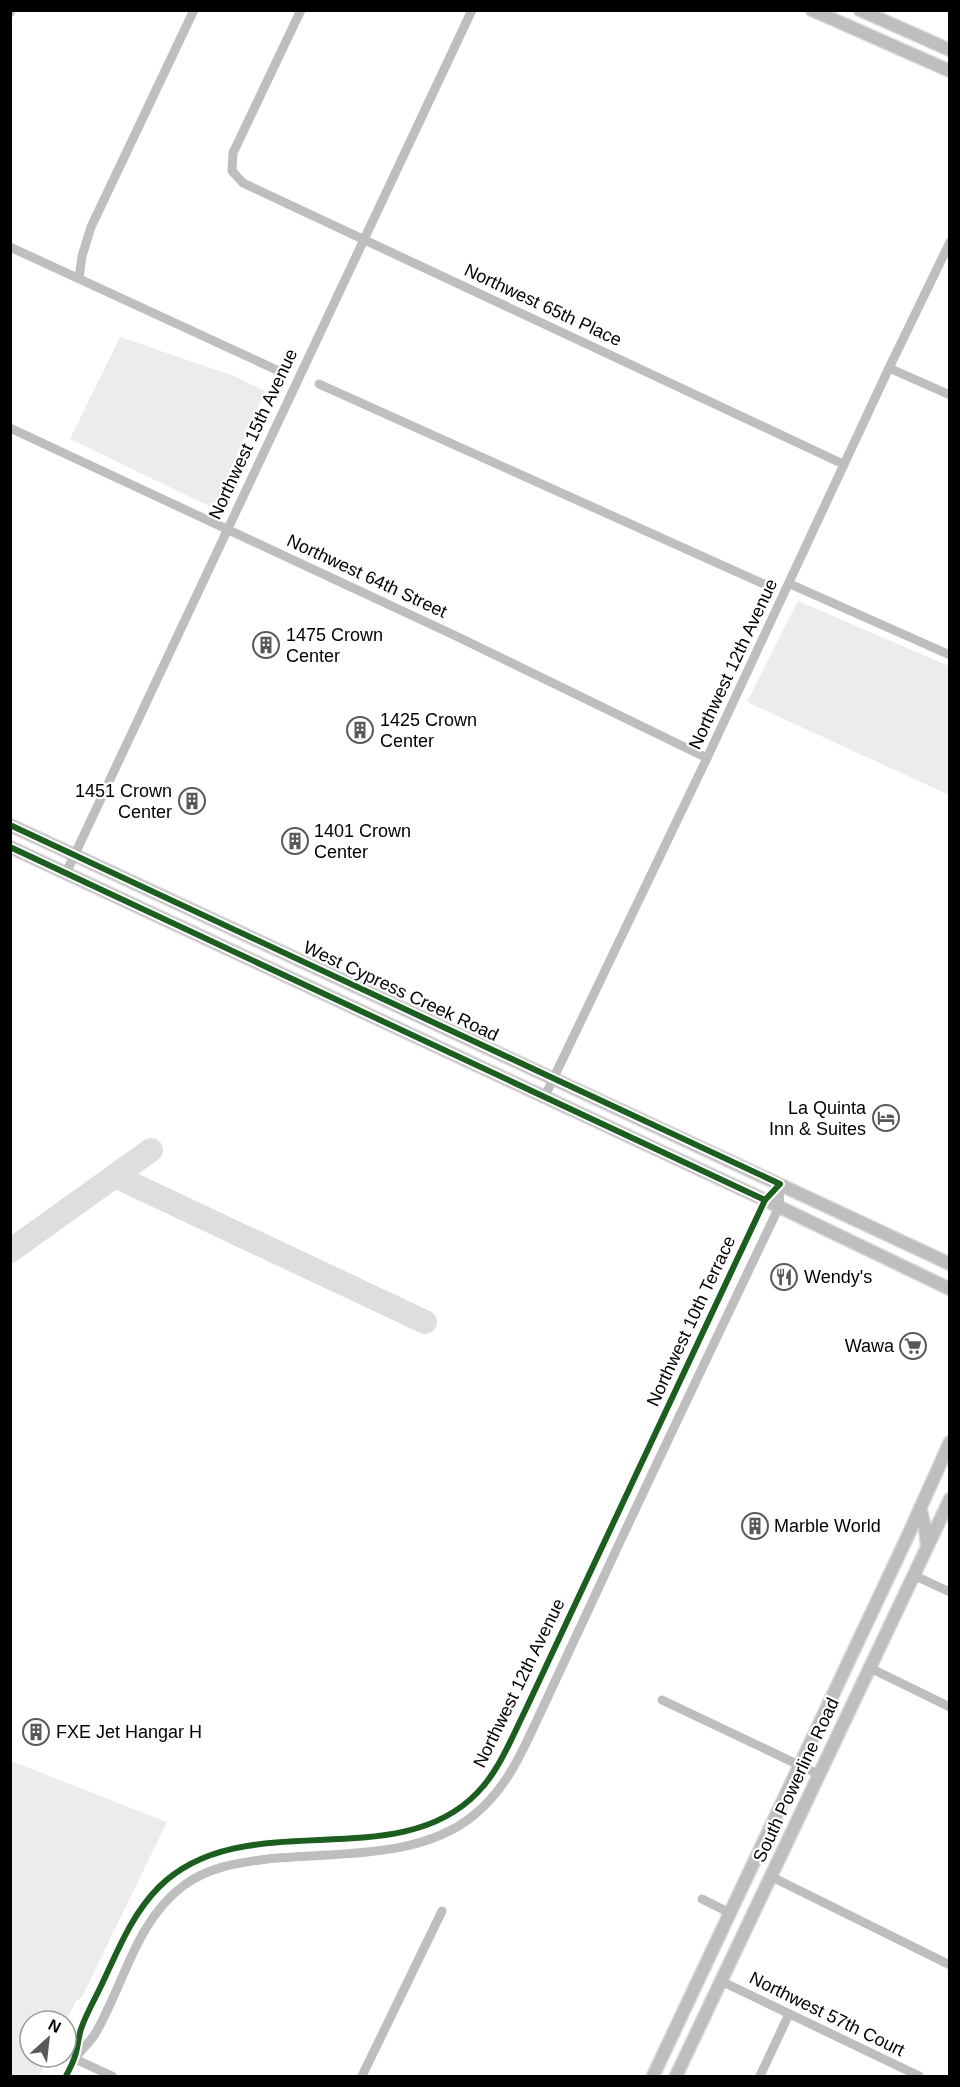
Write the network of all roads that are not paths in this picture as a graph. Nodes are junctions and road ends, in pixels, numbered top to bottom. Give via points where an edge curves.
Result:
1 (301, 10) edge
2 (472, 10) edge
3 (812, 10) edge
4 (860, 10) edge
5 (950, 50) edge
6 (950, 71) edge
7 (363, 239) junction
8 (950, 242) edge
9 (889, 368) junction
10 (950, 395) edge
11 (10, 428) edge
12 (843, 464) junction
13 (226, 528) junction
14 (790, 584) junction
15 (950, 655) edge
16 (707, 758) junction
17 (10, 825) edge
18 (10, 847) edge
19 (74, 855) junction
20 (66, 873) junction
21 (250, 937) junction
22 (212, 942) junction
23 (553, 1078) junction
24 (544, 1098) junction
25 (780, 1184) junction
26 (765, 1200) junction
27 (779, 1207) junction
28 (950, 1264) edge
29 (950, 1289) edge
30 (670, 1400) junction
31 (684, 1406) junction
32 (950, 1442) edge
33 (663, 1450) joint
34 (635, 1474) joint
35 (950, 1499) edge
36 (920, 1508) junction
37 (927, 1547) junction
38 (913, 1575) junction
39 (950, 1592) edge
40 (859, 1638) junction
41 (868, 1668) junction
42 (841, 1677) junction
43 (662, 1700) dead end
44 (950, 1707) edge
45 (525, 1711) junction
46 (538, 1717) junction
47 (799, 1765) junction
48 (818, 1774) junction
49 (307, 1841) junction
50 (307, 1856) junction
51 (770, 1876) junction
52 (702, 1899) dead end
53 (442, 1911) dead end
54 (730, 1913) junction
55 (709, 1958) junction
56 (950, 1965) edge
57 (721, 1980) junction
58 (789, 2014) junction
59 (78, 2044) edge
60 (78, 2055) edge
61 (78, 2060) edge
62 (656, 2073) edge
63 (112, 2076) edge
64 (362, 2076) edge
65 (676, 2076) edge
66 (760, 2076) edge
67 (919, 2076) edge

1 - 7 street, Northwest 65th Place via 233,153 232,171 243,183
2 - 7 street, Northwest 15th Avenue
3 - 6 main road
4 - 5 main road
7 - 12 street, Northwest 65th Place
7 - 13 street, Northwest 15th Avenue
8 - 9 street, Northwest 12th Avenue
9 - 10 street
9 - 12 street, Northwest 12th Avenue
11 - 13 street, Northwest 64th Street
12 - 14 street, Northwest 12th Avenue
13 - 16 street, Northwest 64th Street
13 - 19 street, Northwest 15th Avenue
14 - 15 street
14 - 16 street, Northwest 12th Avenue
16 - 23 street, Northwest 12th Avenue
17 - 19 main road, West Cypress Creek Road
18 - 20 main road, West Cypress Creek Road
19 - 20 street, Northwest 15th Avenue
19 - 21 main road, West Cypress Creek Road
20 - 22 main road, West Cypress Creek Road
21 - 22 main road via 229,935
21 - 23 main road, West Cypress Creek Road
22 - 24 main road, West Cypress Creek Road
23 - 24 street, Northwest 12th Avenue
23 - 25 main road, West Cypress Creek Road
24 - 26 main road, West Cypress Creek Road
25 - 26 street, Northwest 10th Terrace
25 - 27 street, Northwest 10th Terrace
25 - 28 main road, West Cypress Creek Road
26 - 27 main road, West Cypress Creek Road
26 - 30 street, Northwest 10th Terrace
27 - 29 main road, West Cypress Creek Road
27 - 31 street, Northwest 10th Terrace
30 - 31 street
30 - 34 street, Northwest 10th Terrace
31 - 33 street, Northwest 10th Terrace
32 - 36 main road, South Powerline Road
33 - 46 street, Northwest 12th Avenue
34 - 45 street, Northwest 12th Avenue
35 - 37 main road, South Powerline Road
36 - 37 main road
36 - 40 main road, South Powerline Road
37 - 38 main road, South Powerline Road
38 - 39 street
38 - 41 main road, South Powerline Road
40 - 41 main road
40 - 42 main road, South Powerline Road
41 - 42 main road via 858,1668
41 - 44 street
41 - 48 main road, South Powerline Road
42 - 47 main road, South Powerline Road
43 - 47 street
45 - 46 street
45 - 49 street, Northwest 12th Avenue via 488,1781 455,1812 409,1831
46 - 50 street, Northwest 12th Avenue via 508,1778 488,1803 463,1824 420,1844
47 - 48 street
47 - 54 main road, South Powerline Road
48 - 51 main road, South Powerline Road
49 - 50 street
49 - 59 street, Northwest 12th Avenue via 221,1851 188,1865 160,1886 128,1930 81,2029
50 - 60 street, Northwest 12th Avenue via 226,1865 195,1878 169,1897 149,1922 94,2035
51 - 56 street
51 - 57 main road, South Powerline Road
52 - 54 street
53 - 64 street
54 - 55 main road, South Powerline Road
55 - 57 main road
55 - 62 main road, South Powerline Road
57 - 58 street, Northwest 57th Court
57 - 65 main road, South Powerline Road
58 - 66 street
58 - 67 street, Northwest 57th Court
61 - 63 street

